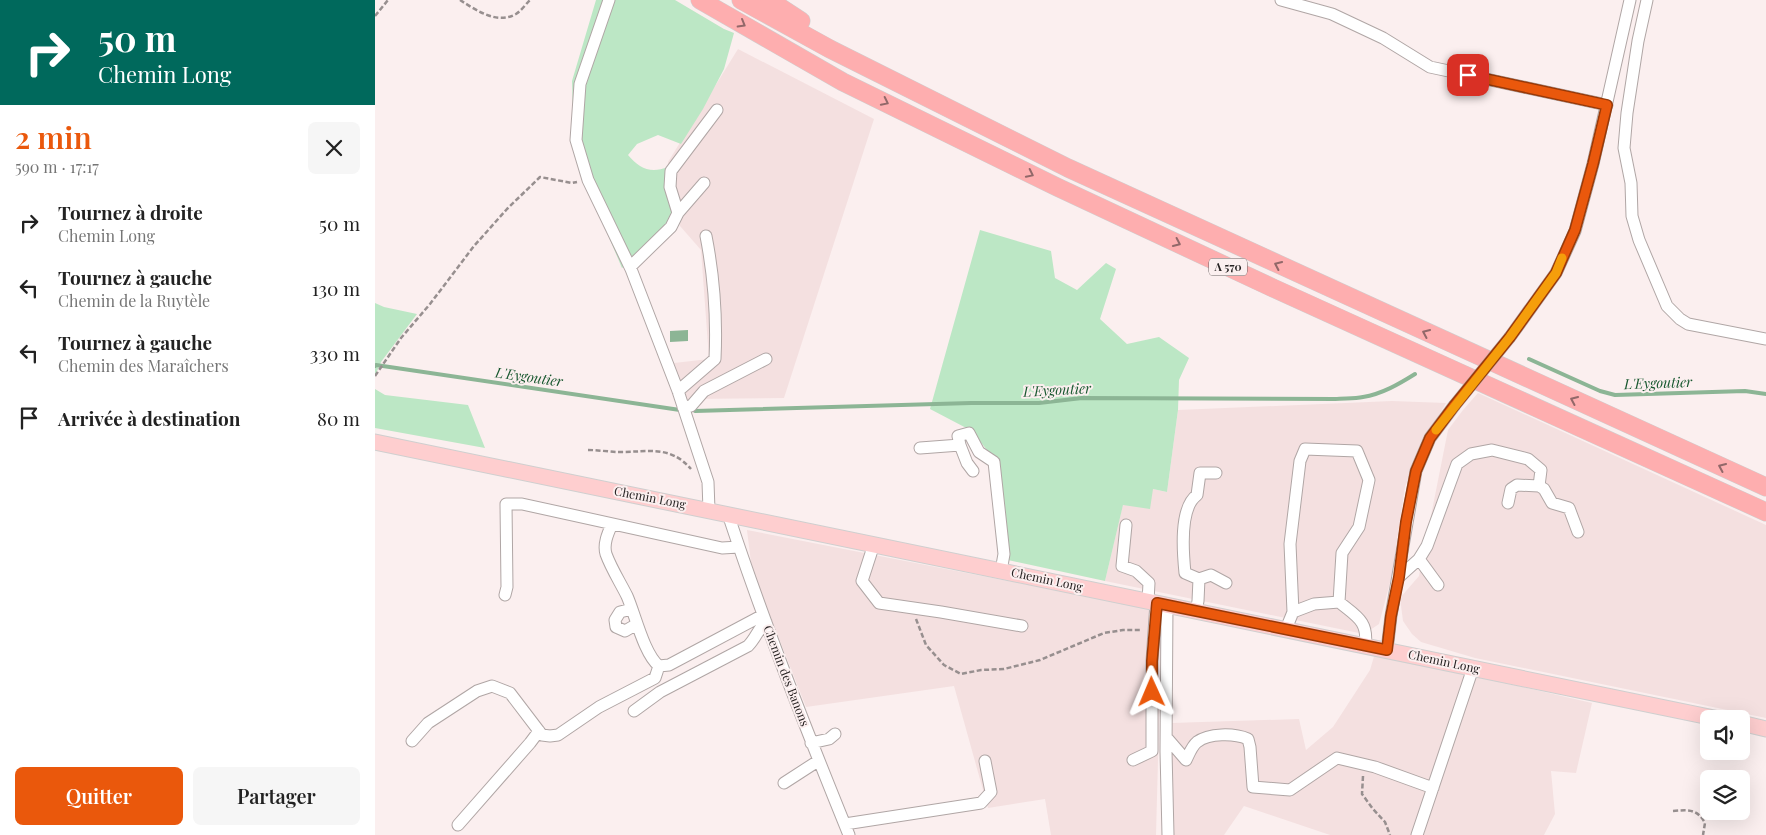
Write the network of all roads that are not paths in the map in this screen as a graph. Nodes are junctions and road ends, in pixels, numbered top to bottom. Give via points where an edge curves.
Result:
1 (609, 0) edge
2 (700, 0) edge
3 (741, 0) edge
4 (769, 0) edge
5 (1281, 0) edge
6 (1630, 0) edge
7 (1647, 0) edge
8 (934, 102) junction
9 (1607, 105) junction
10 (717, 110) dead end
11 (704, 183) dead end
12 (678, 213) junction
13 (706, 236) dead end
14 (630, 267) junction
15 (1766, 339) edge
16 (766, 360) dead end
17 (677, 391) junction
18 (683, 408) junction
19 (375, 442) edge
20 (960, 445) junction
21 (920, 448) dead end
22 (973, 471) dead end
23 (1215, 473) dead end
24 (1539, 486) junction
25 (1766, 487) edge
26 (1509, 503) dead end
27 (709, 510) junction
28 (1766, 512) edge
29 (728, 514) junction
30 (612, 524) junction
31 (1126, 525) dead end
32 (1578, 532) dead end
33 (874, 544) junction
34 (739, 546) junction
35 (1419, 559) junction
36 (1001, 571) junction
37 (1399, 577) junction
38 (1199, 579) junction
39 (1226, 583) dead end
40 (1438, 585) dead end
41 (505, 595) dead end
42 (1339, 602) junction
43 (1157, 603) junction
44 (632, 609) junction
45 (1196, 611) junction
46 (1293, 612) junction
47 (764, 619) junction
48 (637, 624) junction
49 (1022, 626) dead end
50 (1286, 630) junction
51 (1365, 646) junction
52 (1387, 650) junction
53 (659, 666) junction
54 (1473, 668) junction
55 (634, 711) dead end
56 (1700, 715) edge
57 (1750, 726) edge
58 (1766, 729) edge
59 (539, 731) junction
60 (835, 734) dead end
61 (1167, 738) junction
62 (412, 741) dead end
63 (811, 743) junction
64 (1133, 760) dead end
65 (818, 761) junction
66 (985, 761) dead end
67 (784, 783) dead end
68 (1433, 788) junction
69 (458, 825) dead end
70 (845, 832) edge
71 (1168, 835) edge
72 (1417, 835) edge

1 - 14 street via 580,84 576,140 588,180
2 -> 28 highway, A 570 via 843,82 1057,187
3 - 8 highway, A 570
4 - 8 highway
5 - 9 street via 1332,14 1383,38 1429,67
6 - 9 street
7 - 15 street via 1636,50 1624,148 1631,183 1632,216 1639,240 1667,306 1680,320
25 -> 8 highway, A 570 via 1068,168
9 - 37 street, bridge via 1575,230 1556,273 1430,438 1416,471
10 - 12 street via 671,171 670,187
11 - 12 street
12 - 14 street via 671,227
13 - 17 street via 713,270 715,359
14 - 17 street
16 - 18 street via 704,391 691,406
17 - 18 street
18 - 27 street via 708,482
19 - 27 main road, Chemin Long
20 - 21 street
20 - 22 street
20 - 36 street via 958,436 969,433 979,452 994,462 1004,554
23 - 38 street via 1200,473 1197,495 1191,499 1187,510 1182,546 1185,573
24 - 26 street via 1517,485 1511,489
24 - 32 street via 1545,489 1552,503 1569,508
24 - 35 street via 1541,470 1528,459 1492,450 1471,454 1457,464 1427,546
27 - 29 main road, Chemin Long
29 - 33 main road, Chemin Long
29 - 34 street, Chemin des Banons
30 - 34 street via 722,548
30 - 41 street via 522,504 506,504
30 - 44 street via 605,542 605,553
31 - 43 street via 1122,566 1136,571 1149,583
33 - 36 main road, Chemin Long
33 - 49 street via 862,581 879,603
34 - 47 street, Chemin des Banons
35 - 37 street
35 - 40 street
36 - 43 main road, Chemin Long
37 - 52 street
38 - 39 street via 1211,575
38 - 45 street
42 - 46 street via 1314,604
42 - 46 street via 1342,553 1359,527 1369,480 1357,451 1305,449 1290,544
42 - 51 street via 1364,623
43 - 45 main road, Chemin Long
43 - 61 street
43 - 64 street via 1152,661 1152,751
44 - 48 street
44 - 48 street via 620,612 615,620 616,627 625,631
45 - 50 main road, Chemin Long
46 - 50 street
47 - 53 street via 669,665
47 - 55 street via 748,646 660,692
47 - 63 street, Chemin des Banons
48 - 53 street
50 - 51 main road, Chemin Long
51 - 52 main road, Chemin Long
52 - 54 main road, Chemin Long
53 - 59 street via 655,678 599,707 558,735 550,736
54 - 56 main road, Chemin Long
54 - 68 street
57 - 58 main road
59 - 62 street via 510,693 492,686 477,691 428,722
59 - 69 street
60 - 63 street via 829,740
61 - 68 street via 1186,760 1195,744 1205,738 1223,735 1248,738 1253,787 1290,790 1337,758
61 - 71 street
63 - 65 street, Chemin des Banons
65 - 67 street
65 - 70 street, Chemin des Banons
66 - 70 street via 991,792 981,803
68 - 72 street

